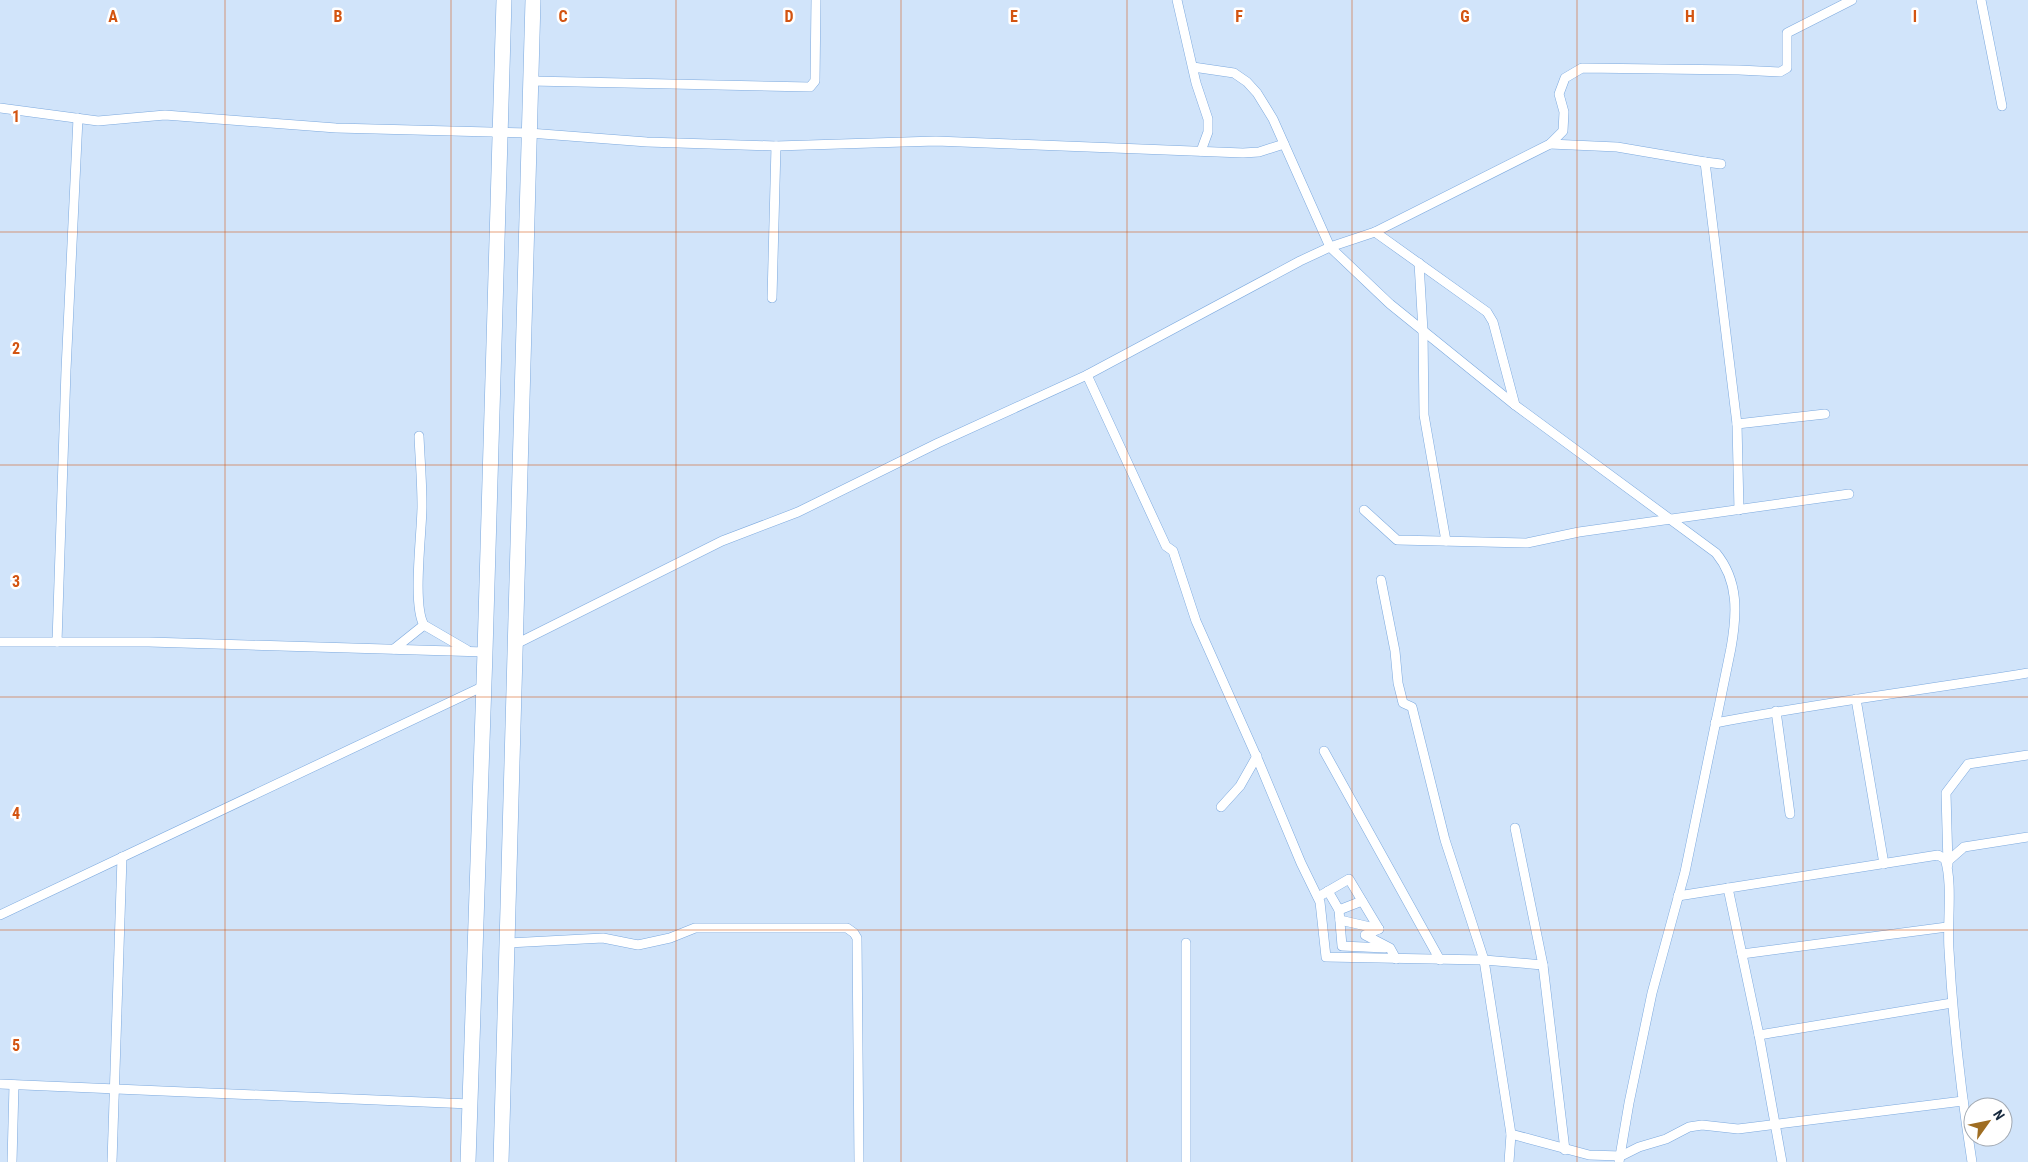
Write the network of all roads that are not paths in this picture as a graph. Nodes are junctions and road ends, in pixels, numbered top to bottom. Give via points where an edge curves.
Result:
1 (504, 0) edge
2 (534, 0) edge
3 (816, 0) edge
4 (1178, 0) edge
5 (1852, 0) edge
6 (1981, 0) edge
7 (1193, 67) junction
8 (531, 81) junction
9 (2002, 106) dead end
10 (0, 108) edge
11 (78, 118) junction
12 (500, 133) junction
13 (529, 133) junction
14 (1284, 144) junction
15 (1550, 144) junction
16 (776, 146) junction
17 (1201, 151) junction
18 (1705, 162) junction
19 (1721, 164) dead end
20 (1375, 232) junction
21 (1330, 246) junction
22 (1419, 263) junction
23 (772, 298) dead end
24 (1423, 331) junction
25 (1087, 375) junction
26 (1514, 405) junction
27 (1825, 414) dead end
28 (1737, 424) junction
29 (419, 436) dead end
30 (1849, 494) dead end
31 (1364, 510) dead end
32 (1740, 510) junction
33 (1670, 520) junction
34 (1446, 541) junction
35 (1381, 580) dead end
36 (424, 625) junction
37 (0, 642) edge
38 (57, 642) junction
39 (516, 644) junction
40 (394, 649) junction
41 (467, 651) junction
42 (485, 652) junction
43 (2028, 673) edge
44 (484, 686) junction
45 (1856, 699) junction
46 (1776, 711) junction
47 (1715, 723) junction
48 (1324, 751) dead end
49 (2028, 755) edge
50 (1257, 756) junction
51 (1221, 808) dead end
52 (1790, 814) dead end
53 (1515, 828) dead end
54 (2028, 837) edge
55 (122, 857) junction
56 (1948, 861) junction
57 (1884, 864) junction
58 (1949, 880) junction
59 (1728, 888) junction
60 (1328, 891) junction
61 (1678, 896) junction
62 (1318, 898) junction
63 (1362, 901) junction
64 (1338, 910) junction
65 (0, 915) edge
66 (1340, 920) junction
67 (1947, 927) junction
68 (1379, 929) junction
69 (508, 943) junction
70 (1186, 943) dead end
71 (1390, 948) junction
72 (1742, 954) junction
73 (1396, 959) junction
74 (1440, 960) junction
75 (1484, 960) junction
76 (1543, 965) junction
77 (1952, 1003) junction
78 (1759, 1034) junction
79 (0, 1084) edge
80 (14, 1085) junction
81 (115, 1089) junction
82 (1963, 1102) joint
83 (470, 1104) junction
84 (1776, 1124) junction
85 (1511, 1134) junction
86 (1970, 1147) edge
87 (1565, 1150) junction
88 (1620, 1159) edge
89 (12, 1162) edge
90 (112, 1162) edge
91 (468, 1162) edge
92 (501, 1162) edge
93 (858, 1162) edge
94 (1186, 1162) edge
95 (1509, 1162) edge
96 (1782, 1162) edge
97 (1972, 1162) edge

1 - 12 highway
2 - 8 highway
3 - 8 street via 815,81 810,87
4 - 7 street
5 - 15 street via 1787,33 1787,68 1780,72 1582,68 1565,78 1559,94 1564,112 1563,131
6 - 9 street
7 - 14 street via 1241,76 1273,118
7 - 17 street via 1208,119 1208,132
8 - 13 highway
10 - 11 street
11 - 12 street via 98,120 165,115 336,128
11 - 38 street
12 - 13 street
12 - 42 highway
13 - 16 street via 647,142
13 - 39 highway
14 - 17 street via 1259,152
14 - 21 street
15 - 18 street via 1617,147
15 - 20 street
16 - 17 street via 936,141
16 - 23 street
18 - 19 street
18 - 28 street
20 - 21 street
20 - 22 street
21 - 24 street
21 - 25 street
22 - 24 street
22 - 26 street via 1487,312 1493,322
24 - 26 street
24 - 34 street via 1424,415
25 - 39 street via 798,512 722,541
25 - 50 street via 1166,546 1173,551 1196,621
26 - 33 street
27 - 28 street
28 - 32 street
29 - 36 street via 422,506 418,601
30 - 32 street
31 - 34 street via 1397,540
32 - 33 street
33 - 34 street via 1579,532 1527,543
33 - 47 street via 1716,553 1724,563 1734,591 1736,618
35 - 75 street via 1403,702 1412,708 1445,840
36 - 40 street
36 - 41 street
37 - 38 street
38 - 40 street
39 - 69 highway
40 - 41 street
41 - 42 street
42 - 44 highway
43 - 45 street
44 - 55 street
44 - 83 highway
45 - 46 street
45 - 57 street
46 - 47 street
46 - 52 street
47 - 61 street
48 - 74 street
49 - 56 street via 1968,764 1946,793
50 - 51 street via 1240,786
50 - 62 street
53 - 76 street
54 - 56 street via 1964,847
55 - 65 street
55 - 81 street
56 - 58 street
57 - 58 street via 1938,855 1945,859
57 - 59 street
58 - 67 street
59 - 61 street
59 - 72 street
60 - 62 street
60 - 63 street via 1349,880
60 - 64 street
61 - 88 street via 1652,993
62 - 73 street via 1326,957
63 - 64 street
63 - 68 street
64 - 66 street
66 - 68 street
66 - 71 street via 1342,946
67 - 72 street
67 - 77 street
68 - 71 street via 1365,935
69 - 92 highway
69 - 93 street via 603,938 638,945 695,928 847,928 857,938
70 - 94 street
71 - 73 street
72 - 78 street
73 - 74 street
74 - 75 street
75 - 76 street
75 - 85 street
76 - 87 street
77 - 78 street
77 - 82 street
78 - 84 street
79 - 80 street
80 - 81 street
80 - 89 street
81 - 83 street
81 - 90 street
82 - 84 street
83 - 91 highway
84 - 88 street via 1738,1129 1702,1125 1689,1127 1666,1139 1639,1147
84 - 96 street
85 - 87 street
85 - 95 street
86 - 97 street
87 - 88 street

